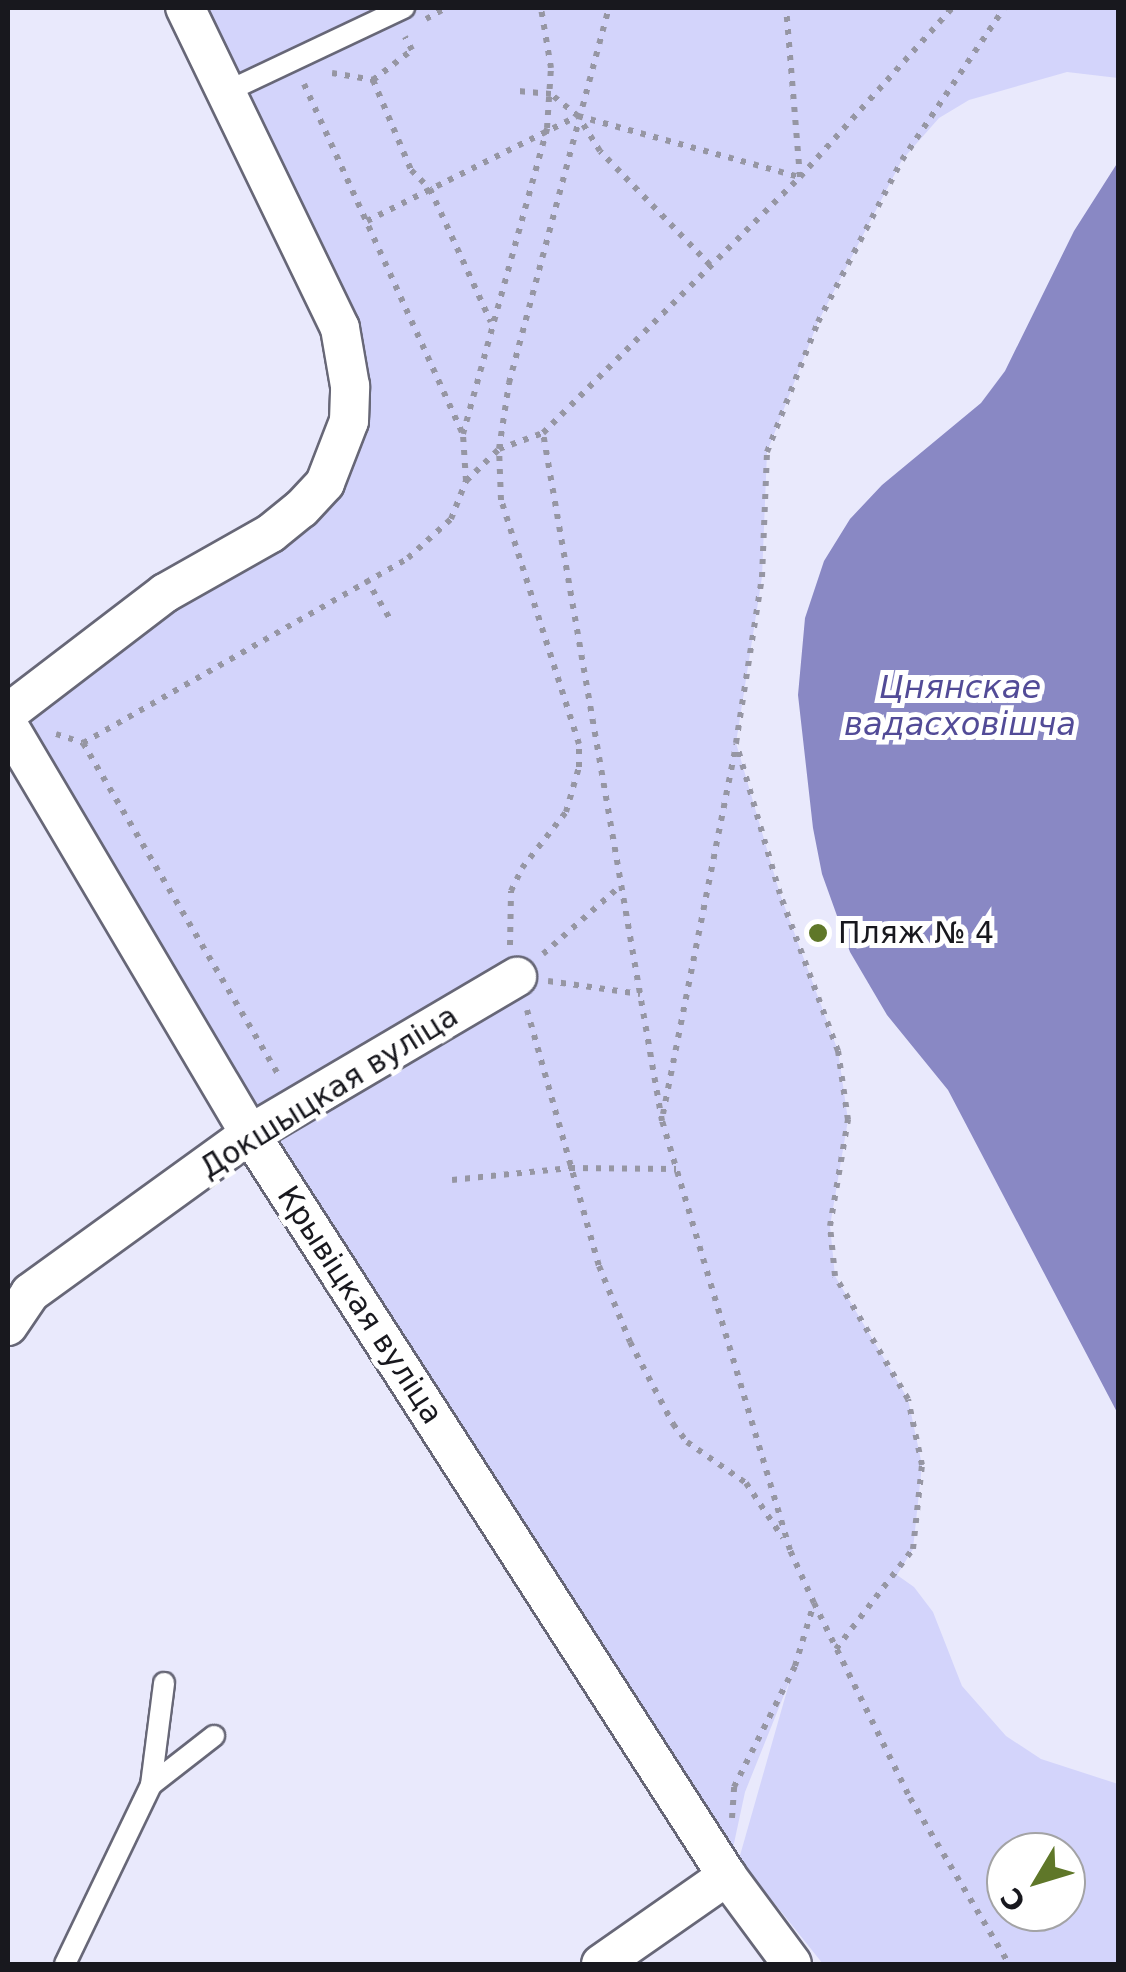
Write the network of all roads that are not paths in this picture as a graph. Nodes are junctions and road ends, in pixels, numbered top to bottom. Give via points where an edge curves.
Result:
1 (185, 8) edge
2 (404, 8) edge
3 (226, 92) junction
4 (8, 713) edge
5 (8, 725) edge
6 (518, 977) road end
7 (250, 1134) junction
8 (8, 1326) edge
9 (164, 1682) dead end
10 (214, 1736) dead end
11 (150, 1784) junction
12 (727, 1876) junction
13 (64, 1964) edge
14 (602, 1964) edge
15 (792, 1964) edge

1 - 3 street
2 - 3 lane
3 - 4 street via 340,328 350,386 349,420 338,453 325,482 272,533 165,592
5 - 7 street, Крывіцкая вуліца
6 - 7 street, Докшыцкая вуліца
7 - 8 street, Докшыцкая вуліца via 30,1293
7 - 12 street, Крывіцкая вуліца
9 - 11 lane
10 - 11 lane
11 - 13 lane
12 - 14 street
12 - 15 street, Крывіцкая вуліца

